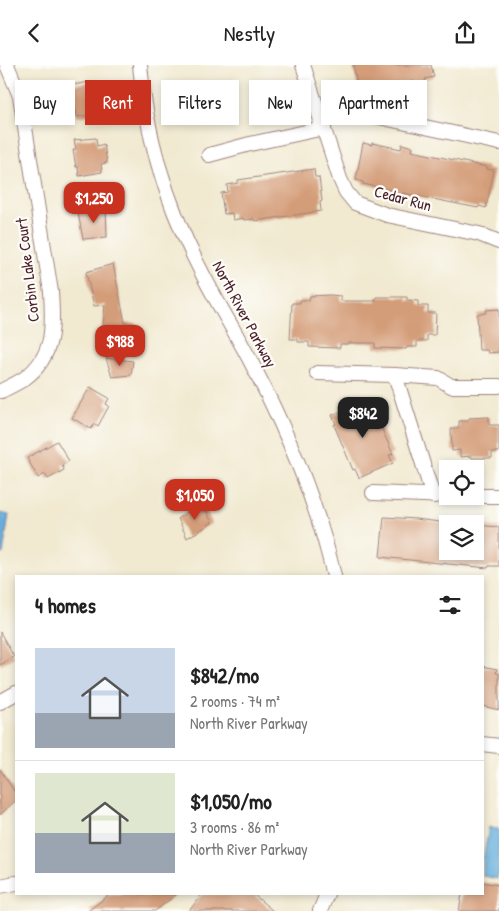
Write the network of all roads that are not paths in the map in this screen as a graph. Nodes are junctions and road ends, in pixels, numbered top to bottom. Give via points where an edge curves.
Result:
1 (7, 65) edge
2 (140, 65) edge
3 (303, 65) edge
4 (321, 121) edge
5 (321, 124) edge
6 (322, 125) edge
7 (416, 125) edge
8 (499, 143) edge
9 (209, 155) dead end
10 (499, 242) edge
11 (317, 373) dead end
12 (395, 375) junction
13 (499, 386) edge
14 (1, 391) edge
15 (372, 493) dead end
16 (433, 496) junction
17 (439, 496) edge
18 (484, 496) edge
19 (499, 496) edge
20 (334, 575) edge
21 (15, 694) edge
22 (0, 702) edge
23 (484, 744) edge
24 (499, 745) edge
25 (15, 883) edge
26 (0, 886) edge
27 (328, 895) edge
28 (322, 910) edge

1 - 14 street, Corbin Lake Court via 20,96 53,319 50,343 40,363 25,378
2 - 20 street, North River Parkway via 149,129 174,209 200,270 276,412 306,483
3 - 4 street, Cedar Run
5 - 9 street
6 - 10 street, Cedar Run via 340,179 356,203 387,215 479,234
7 - 8 street
11 - 12 street
12 - 13 street via 438,378 451,386
12 - 16 street
15 - 16 street
16 - 17 street
18 - 19 street
21 - 22 street
23 - 24 street
25 - 26 street
27 - 28 street

